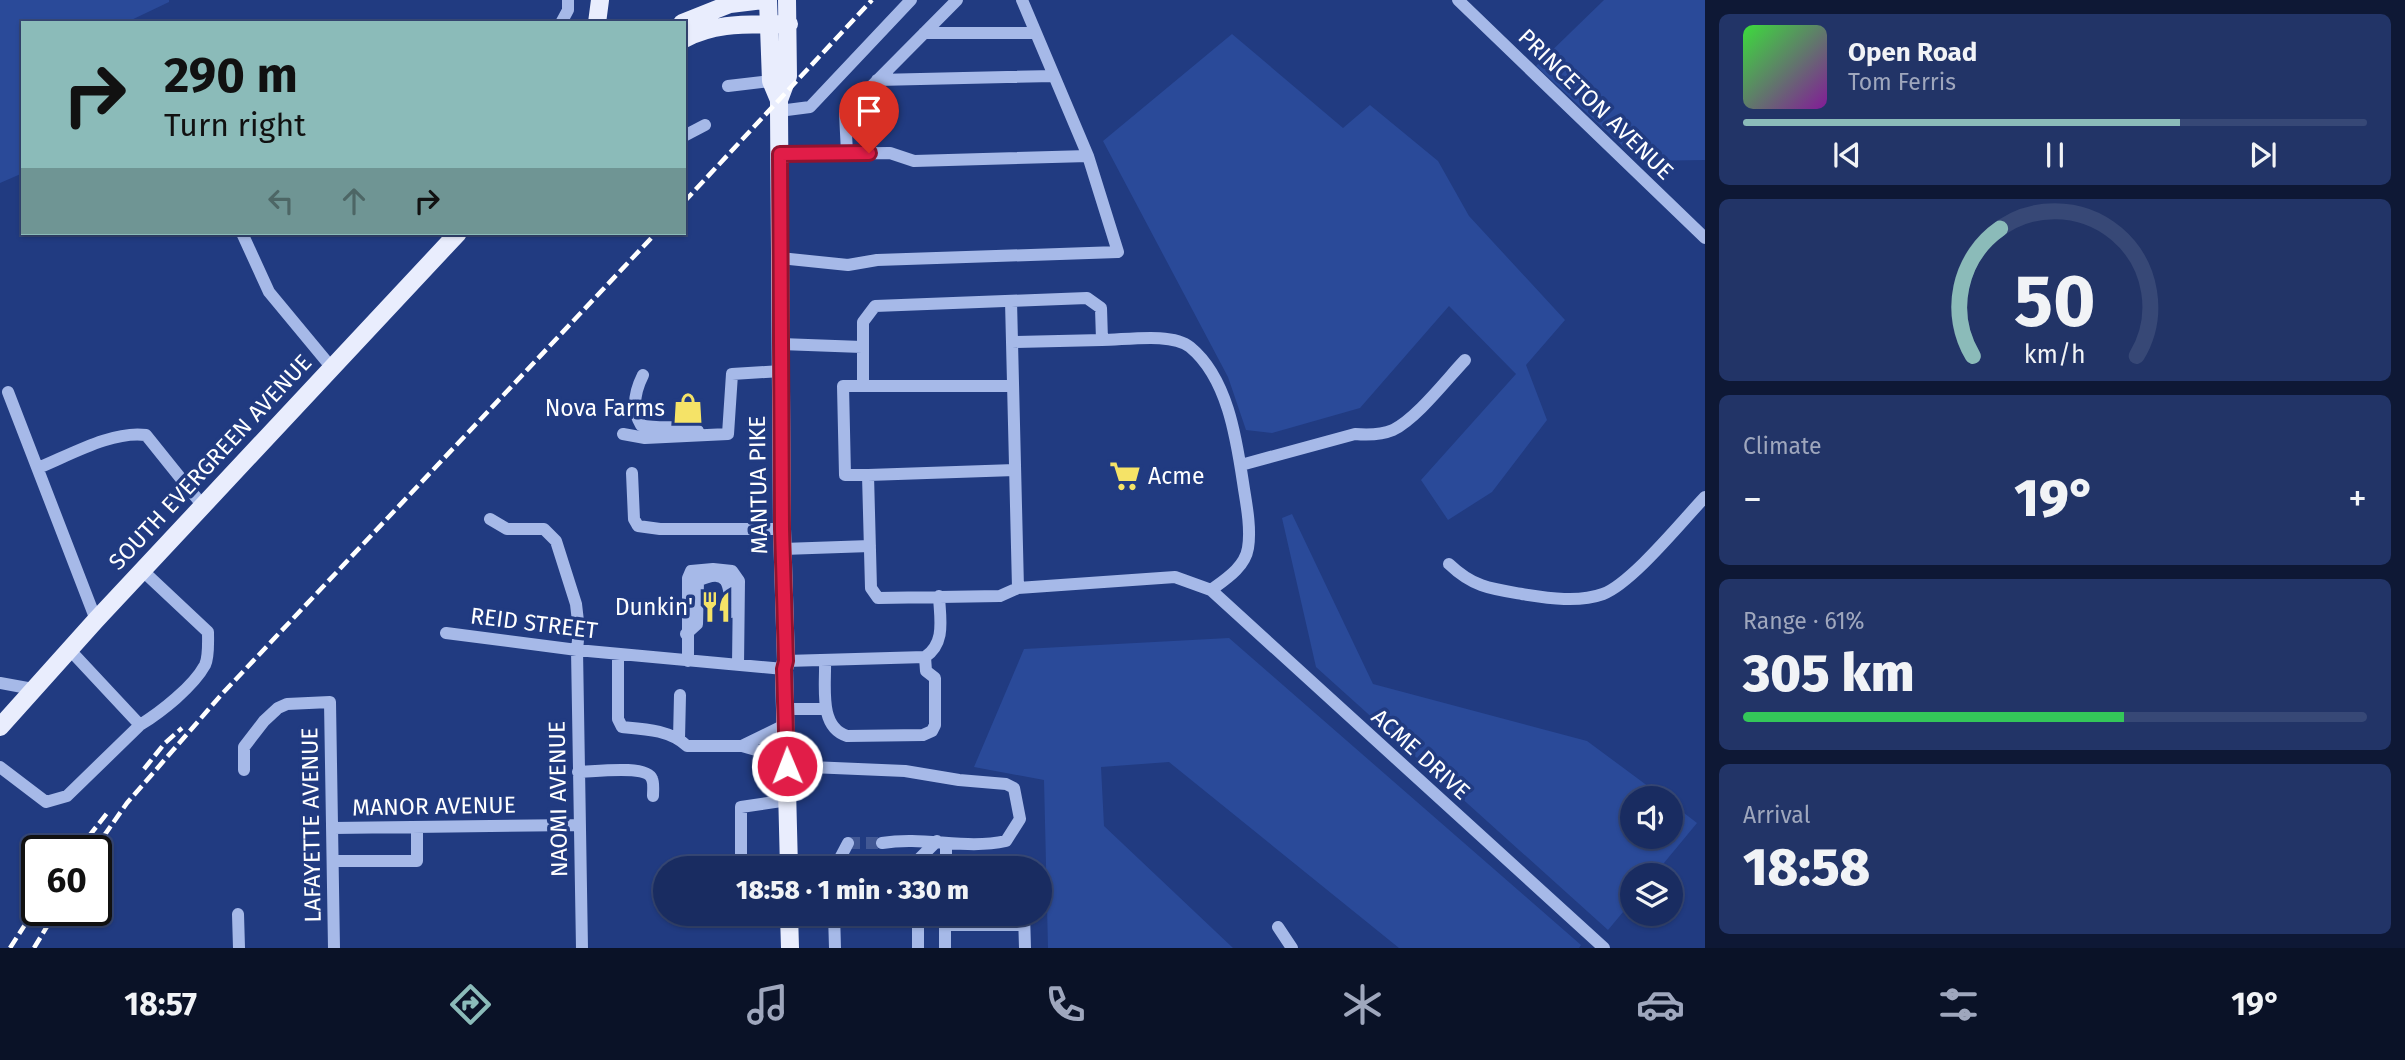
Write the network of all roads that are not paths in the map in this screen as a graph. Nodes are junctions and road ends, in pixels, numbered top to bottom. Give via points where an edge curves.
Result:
1 (568, 0) edge
2 (763, 0) edge
3 (768, 0) edge
4 (787, 0) edge
5 (911, 0) edge
6 (957, 0) edge
7 (1022, 0) edge
8 (1458, 0) edge
9 (600, 1) edge
10 (562, 21) edge
11 (597, 21) edge
12 (605, 21) edge
13 (686, 21) edge
14 (789, 24) junction
15 (768, 25) junction
16 (924, 33) junction
17 (1037, 33) junction
18 (686, 37) edge
19 (1054, 76) junction
20 (877, 80) junction
21 (771, 81) junction
22 (728, 86) dead end
23 (779, 106) junction
24 (705, 125) dead end
25 (686, 135) edge
26 (846, 153) junction
27 (780, 154) junction
28 (1088, 156) junction
29 (243, 235) edge
30 (454, 235) edge
31 (1705, 238) edge
32 (780, 258) junction
33 (1011, 301) junction
34 (1102, 340) junction
35 (1012, 342) junction
36 (781, 344) junction
37 (862, 347) junction
38 (1465, 360) dead end
39 (332, 368) junction
40 (781, 370) junction
41 (643, 375) dead end
42 (863, 386) junction
43 (1013, 386) junction
44 (8, 392) dead end
45 (623, 434) dead end
46 (704, 435) junction
47 (1241, 465) junction
48 (38, 468) junction
49 (1015, 470) junction
50 (632, 473) dead end
51 (868, 475) junction
52 (1705, 497) edge
53 (204, 506) junction
54 (490, 519) dead end
55 (782, 529) junction
56 (870, 546) junction
57 (783, 549) junction
58 (1450, 564) dead end
59 (143, 570) junction
60 (1018, 589) junction
61 (1211, 590) junction
62 (939, 596) junction
63 (96, 620) junction
64 (446, 634) dead end
65 (69, 649) junction
66 (577, 650) junction
67 (618, 654) junction
68 (925, 657) junction
69 (688, 660) junction
70 (825, 660) junction
71 (738, 665) junction
72 (785, 665) junction
73 (0, 683) edge
74 (33, 689) junction
75 (680, 695) dead end
76 (826, 709) junction
77 (787, 717) junction
78 (140, 725) junction
79 (0, 727) edge
80 (679, 739) junction
81 (742, 746) junction
82 (787, 762) junction
83 (0, 767) edge
84 (244, 770) dead end
85 (578, 772) junction
86 (653, 796) dead end
87 (788, 800) junction
88 (578, 825) junction
89 (417, 827) junction
90 (333, 828) junction
91 (941, 842) junction
92 (848, 843) dead end
93 (882, 843) tunnel mouth
94 (741, 856) edge
95 (789, 856) edge
96 (841, 856) edge
97 (925, 856) edge
98 (944, 856) edge
99 (333, 861) junction
100 (238, 914) dead end
101 (789, 926) edge
102 (834, 926) edge
103 (918, 926) edge
104 (945, 926) edge
105 (1024, 926) edge
106 (1278, 927) dead end
107 (239, 948) edge
108 (334, 948) edge
109 (582, 948) edge
110 (790, 948) edge
111 (835, 948) edge
112 (918, 948) edge
113 (945, 948) edge
114 (1025, 948) edge
115 (1292, 948) edge
116 (1604, 948) edge

1 - 10 street via 569,10
2 - 13 main road via 730,4
3 - 15 main road, MANTUA PIKE
4 - 14 main road, MANTUA PIKE
5 - 23 street via 810,107
6 - 16 street
7 - 17 street
8 - 31 street, PRINCETON AVENUE
9 - 11 main road
9 - 12 main road
14 - 15 main road
14 - 23 main road, MANTUA PIKE via 788,76
15 - 18 main road via 721,26
15 - 21 main road, MANTUA PIKE
16 - 17 street
16 - 20 street
17 - 19 street
19 - 20 street
19 - 28 street
20 - 26 street via 845,113
21 - 22 street
21 - 23 main road, MANTUA PIKE
23 - 27 main road, MANTUA PIKE
24 - 25 street
26 - 27 street
26 - 28 street via 890,153 914,161
27 - 32 main road, MANTUA PIKE
28 - 32 street via 1118,252 877,260 848,265
29 - 39 street via 269,292
30 - 39 main road, SOUTH EVERGREEN AVENUE
32 - 36 main road, MANTUA PIKE
33 - 34 street via 1087,298 1101,308
33 - 35 street
33 - 37 street via 875,306 863,322
34 - 35 street
34 - 47 street via 1171,339 1190,346 1212,373 1235,429
35 - 43 street
36 - 37 street
36 - 40 main road, MANTUA PIKE
37 - 42 street
38 - 47 street via 1408,420 1391,430 1354,434
39 - 53 main road, SOUTH EVERGREEN AVENUE
40 - 46 street via 732,374 728,434
40 - 55 main road, MANTUA PIKE
41 - 46 street via 636,389 635,415 641,425 692,428
42 - 43 street
42 - 51 street via 843,386 845,475
43 - 49 street
44 - 48 street
45 - 46 street via 645,438
47 - 61 street via 1248,549 1236,572
48 - 53 street via 115,437 146,435
48 - 63 street
49 - 51 street
49 - 60 street
50 - 55 street via 638,526
51 - 56 street
52 - 58 street via 1629,577 1604,594 1574,600 1483,587
53 - 59 main road, SOUTH EVERGREEN AVENUE
54 - 66 street, NAOMI AVENUE via 507,529 544,529 556,541 576,604
55 - 57 main road, MANTUA PIKE
56 - 57 street
56 - 62 street via 871,588 878,598
57 - 72 main road, MANTUA PIKE
59 - 63 main road, SOUTH EVERGREEN AVENUE
59 - 78 street via 208,632 206,663 158,714
60 - 61 street via 1175,577
60 - 62 street via 1000,596
61 - 116 street, ACME DRIVE
62 - 68 street via 940,637 934,651
63 - 65 main road, SOUTH EVERGREEN AVENUE
64 - 66 street, REID STREET
65 - 74 main road, SOUTH EVERGREEN AVENUE
65 - 78 street
66 - 67 street, REID STREET
66 - 85 street, NAOMI AVENUE
67 - 69 street, REID STREET
67 - 80 street via 618,719 622,727 649,729
68 - 70 street, REID STREET
68 - 76 street via 926,671 935,678 935,725 929,734 848,736 833,728
69 - 71 street, REID STREET
69 - 71 street via 688,578 691,571 713,569 732,571 739,581
70 - 72 street, REID STREET
70 - 76 street
71 - 72 street, REID STREET
72 - 77 main road, MANTUA PIKE
73 - 74 street
74 - 79 main road, SOUTH EVERGREEN AVENUE
75 - 80 street
76 - 77 street
77 - 81 street
77 - 82 main road, MANTUA PIKE
78 - 83 street via 67,796 46,802
80 - 81 street via 687,746
81 - 82 street
82 - 87 main road, MANTUA PIKE
82 - 91 street via 915,772 1014,788 1020,819 1006,841
84 - 90 street, LAFAYETTE AVENUE via 244,747 278,708 330,702
85 - 86 street via 648,773
85 - 88 street, NAOMI AVENUE
87 - 94 street via 740,807
87 - 95 main road, MANTUA PIKE
88 - 89 street, MANOR AVENUE
88 - 109 street, NAOMI AVENUE
89 - 90 street, MANOR AVENUE
89 - 99 street via 417,861
90 - 99 street, LAFAYETTE AVENUE
91 - 93 street
91 - 97 street
91 - 98 street
92 - 96 street
99 - 108 street, LAFAYETTE AVENUE
100 - 107 street
101 - 110 main road
102 - 111 street
103 - 112 street
104 - 113 street
105 - 114 street
106 - 115 street

